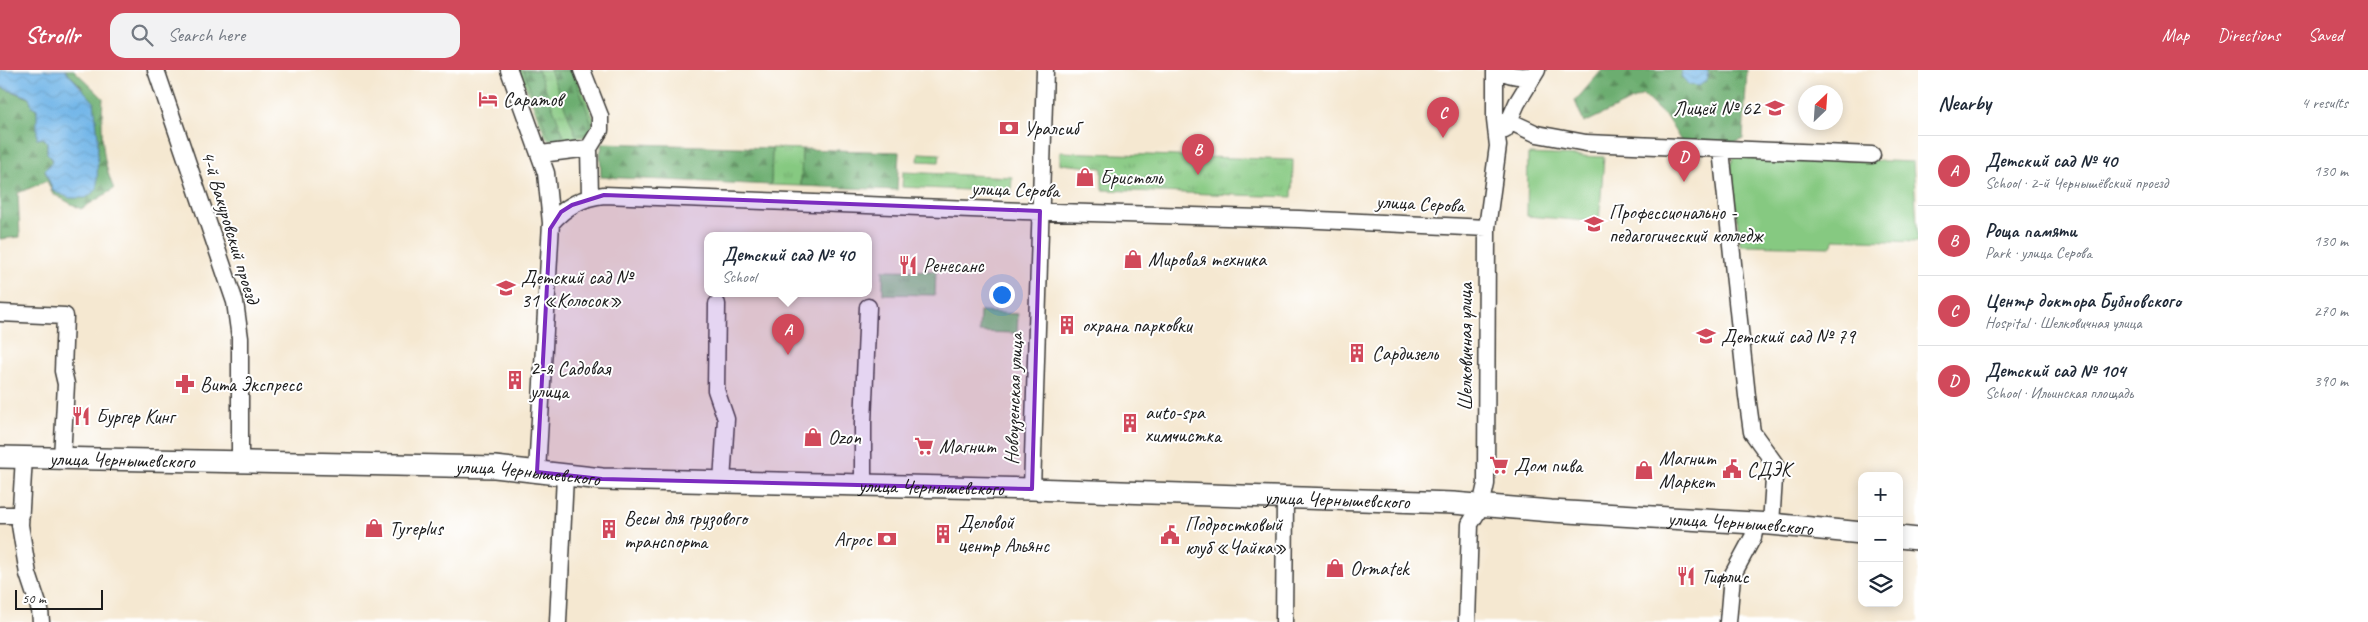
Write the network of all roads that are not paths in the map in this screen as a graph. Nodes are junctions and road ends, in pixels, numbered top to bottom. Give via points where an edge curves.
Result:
1 (156, 70) edge
2 (509, 70) edge
3 (582, 70) edge
4 (1040, 70) edge
5 (1495, 70) edge
6 (1499, 70) edge
7 (1535, 72) edge
8 (1509, 121) junction
9 (1498, 146) junction
10 (589, 148) junction
11 (1721, 150) junction
12 (541, 154) junction
13 (1872, 155) dead end
14 (590, 196) junction
15 (1040, 211) junction
16 (550, 224) junction
17 (1488, 228) junction
18 (717, 304) dead end
19 (868, 307) dead end
20 (0, 313) edge
21 (0, 457) edge
22 (24, 457) junction
23 (62, 458) junction
24 (240, 461) junction
25 (537, 472) junction
26 (565, 476) junction
27 (722, 482) junction
28 (863, 486) junction
29 (1032, 489) junction
30 (1285, 498) junction
31 (1481, 506) junction
32 (0, 515) edge
33 (21, 515) junction
34 (1764, 523) junction
35 (1858, 533) edge
36 (1903, 537) edge
37 (1918, 539) edge
38 (41, 622) edge
39 (558, 622) edge
40 (1284, 622) edge
41 (1467, 622) edge
42 (1728, 622) edge

1 - 24 street, 4-й Вакуровский проезд via 235,302 240,338
2 - 12 street
3 - 10 street via 600,116 600,130
4 - 15 street, Новоузенская улица
5 - 9 street, Шелковичная улица
6 - 7 street via 1515,76
7 - 8 street
8 - 9 street
8 - 11 street via 1537,134 1586,143
9 - 17 street, Шелковичная улица
10 - 12 street
10 - 14 street
11 - 13 street
11 - 34 street via 1752,432 1775,464
12 - 16 street via 546,173
14 - 15 street, улица Серова
14 - 16 street, улица Серова via 561,212
15 - 17 street, улица Серова
15 - 29 street, Новоузенская улица
16 - 25 street
17 - 31 street, Шелковичная улица via 1486,484
18 - 27 street via 716,390 726,419
19 - 28 street
20 - 23 street via 65,316
21 - 22 main road, улица Чернышевского
22 - 23 main road, улица Чернышевского
22 - 33 street
23 - 24 main road, улица Чернышевского
24 - 25 main road, улица Чернышевского via 495,467
25 - 26 main road, улица Чернышевского
26 - 27 main road, улица Чернышевского
26 - 39 street
27 - 28 main road, улица Чернышевского
28 - 29 main road, улица Чернышевского
29 - 30 main road, улица Чернышевского
30 - 31 main road, улица Чернышевского
30 - 40 street
31 - 34 main road, улица Чернышевского
31 - 41 street, Шелковичная улица via 1470,524
32 - 33 street
33 - 38 street via 28,574
34 - 35 main road, улица Чернышевского
34 - 42 street via 1732,576
36 - 37 main road

